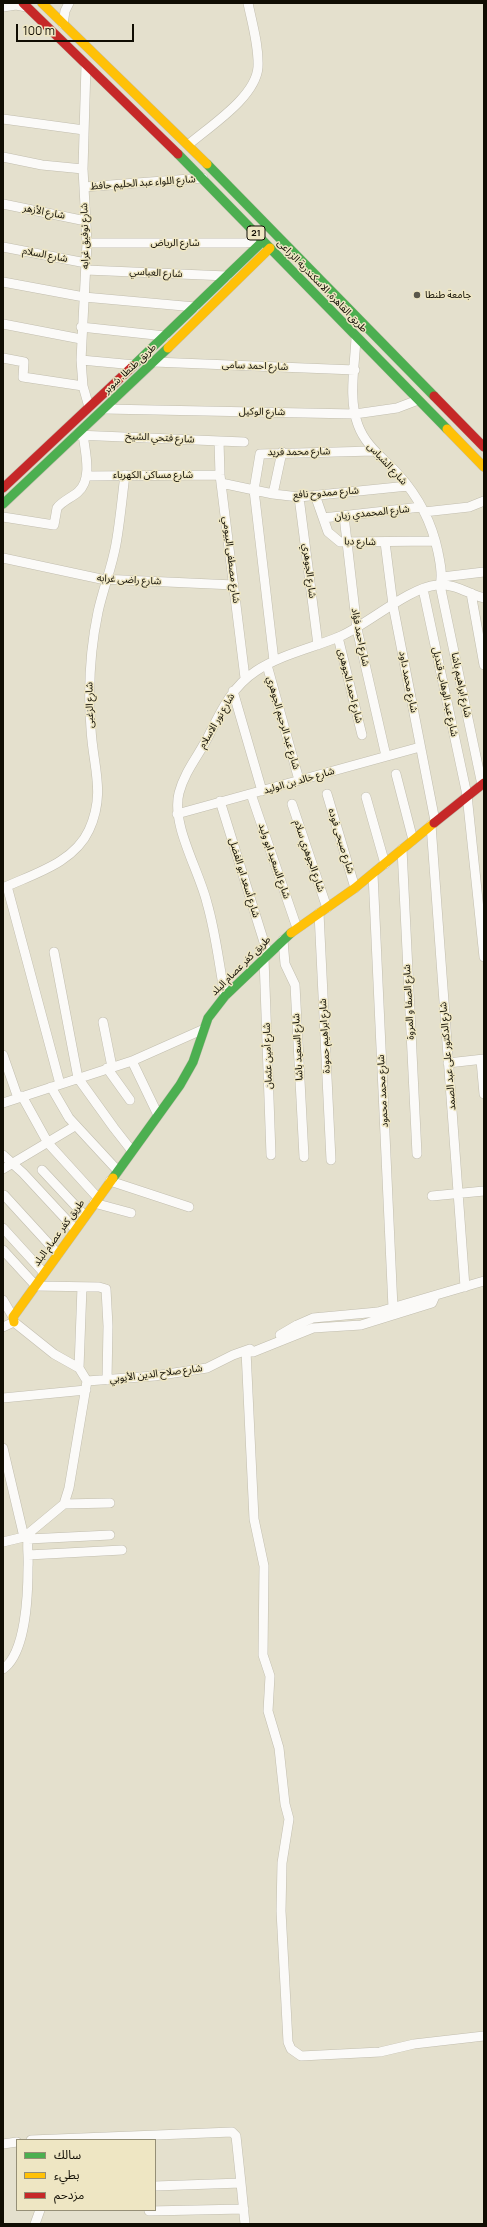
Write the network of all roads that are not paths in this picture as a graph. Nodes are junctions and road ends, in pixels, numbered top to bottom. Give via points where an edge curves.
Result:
1 (42, 3) edge
2 (69, 3) edge
3 (248, 3) edge
4 (25, 5) edge
5 (3, 6) edge
6 (63, 24) junction
7 (86, 65) junction
8 (3, 119) edge
9 (84, 130) junction
10 (188, 145) junction
11 (3, 158) edge
12 (83, 169) junction
13 (203, 178) junction
14 (84, 187) junction
15 (3, 204) edge
16 (86, 220) junction
17 (263, 240) junction
18 (87, 243) junction
19 (3, 247) edge
20 (270, 248) junction
21 (86, 267) junction
22 (227, 276) junction
23 (3, 282) edge
24 (84, 297) junction
25 (195, 307) junction
26 (3, 324) edge
27 (82, 327) junction
28 (166, 336) junction
29 (356, 337) junction
30 (81, 339) junction
31 (3, 358) edge
32 (81, 360) junction
33 (154, 362) junction
34 (135, 365) junction
35 (355, 370) junction
36 (83, 386) junction
37 (418, 400) junction
38 (89, 407) junction
39 (104, 409) junction
40 (452, 413) junction
41 (355, 414) junction
42 (76, 419) junction
43 (442, 424) junction
44 (81, 432) junction
45 (219, 442) junction
46 (244, 442) dead end
47 (484, 447) edge
48 (374, 451) junction
49 (282, 452) junction
50 (484, 467) edge
51 (125, 475) junction
52 (86, 476) junction
53 (220, 479) junction
54 (408, 486) junction
55 (3, 488) edge
56 (254, 490) junction
57 (273, 494) junction
58 (315, 495) junction
59 (299, 497) junction
60 (484, 501) edge
61 (3, 504) edge
62 (423, 510) junction
63 (344, 516) junction
64 (3, 517) edge
65 (323, 518) junction
66 (435, 541) junction
67 (384, 542) junction
68 (346, 543) junction
69 (3, 558) edge
70 (484, 572) edge
71 (106, 580) junction
72 (441, 581) junction
73 (234, 585) junction
74 (424, 589) junction
75 (471, 594) junction
76 (484, 598) edge
77 (393, 605) junction
78 (357, 629) junction
79 (338, 637) junction
80 (318, 645) junction
81 (270, 663) junction
82 (484, 665) edge
83 (245, 678) junction
84 (233, 691) junction
85 (362, 735) dead end
86 (420, 747) junction
87 (386, 756) junction
88 (396, 774) dead end
89 (299, 780) junction
90 (483, 784) edge
91 (262, 791) junction
92 (251, 794) junction
93 (327, 794) dead end
94 (467, 795) junction
95 (366, 797) dead end
96 (220, 801) junction
97 (292, 804) dead end
98 (177, 814) junction
99 (433, 823) junction
100 (413, 840) junction
101 (402, 849) junction
102 (385, 864) junction
103 (373, 874) junction
104 (5, 887) edge
105 (355, 888) junction
106 (327, 908) junction
107 (319, 913) junction
108 (298, 928) junction
109 (283, 940) junction
110 (54, 952) dead end
111 (266, 956) junction
112 (484, 957) edge
113 (225, 996) junction
114 (103, 1022) dead end
115 (204, 1029) junction
116 (3, 1055) edge
117 (483, 1060) edge
118 (132, 1061) junction
119 (448, 1063) junction
120 (110, 1067) junction
121 (78, 1078) junction
122 (60, 1084) junction
123 (51, 1087) junction
124 (484, 1094) edge
125 (20, 1097) junction
126 (130, 1100) dead end
127 (3, 1104) edge
128 (158, 1115) junction
129 (75, 1126) junction
130 (48, 1143) junction
131 (132, 1151) junction
132 (417, 1154) dead end
133 (3, 1155) edge
134 (271, 1155) dead end
135 (304, 1157) dead end
136 (330, 1160) dead end
137 (11, 1164) junction
138 (3, 1169) edge
139 (42, 1170) dead end
140 (118, 1171) junction
141 (110, 1181) junction
142 (484, 1191) edge
143 (458, 1193) junction
144 (4, 1195) dead end
145 (432, 1196) dead end
146 (96, 1201) junction
147 (189, 1207) dead end
148 (131, 1213) dead end
149 (85, 1216) junction
150 (3, 1228) edge
151 (75, 1229) junction
152 (3, 1250) edge
153 (58, 1254) junction
154 (44, 1273) junction
155 (484, 1281) edge
156 (36, 1286) junction
157 (82, 1287) junction
158 (465, 1287) junction
159 (435, 1296) junction
160 (3, 1300) edge
161 (393, 1308) junction
162 (13, 1319) junction
163 (3, 1327) edge
164 (246, 1351) junction
165 (79, 1368) junction
166 (107, 1380) junction
167 (86, 1385) junction
168 (3, 1398) edge
169 (3, 1448) edge
170 (110, 1503) dead end
171 (64, 1504) junction
172 (110, 1535) dead end
173 (27, 1538) junction
174 (3, 1542) edge
175 (122, 1550) dead end
176 (28, 1555) junction
177 (3, 1669) edge
178 (484, 2036) edge
179 (58, 2139) edge
180 (16, 2142) edge
181 (3, 2144) edge
182 (241, 2183) junction
183 (156, 2186) edge
184 (244, 2209) junction
185 (40, 2211) edge
186 (156, 2211) edge
187 (35, 2224) edge
188 (245, 2224) edge

1 - 6 main road, طريق القاهرة, الاسكندرية الزراعى / 21
2 - 6 street
3 - 10 street via 258,59 255,78 244,97
4 - 5 street
4 - 7 main road, طريق القاهرة, الاسكندرية الزراعى / 21
6 - 10 main road, طريق القاهرة, الاسكندرية الزراعى / 21
7 - 9 street, شارع توفيق غرابه
7 - 13 main road, طريق القاهرة, الاسكندرية الزراعى / 21
8 - 9 street
9 - 12 street, شارع توفيق غرابه
10 - 40 main road, طريق القاهرة, الاسكندرية الزراعى / 21
11 - 12 street
12 - 14 street, شارع توفيق غرابه
13 - 14 street, شارع اللواء عبد الحليم حافظ
13 - 17 main road, طريق القاهرة, الاسكندرية الزراعى / 21
14 - 16 street, شارع توفيق غرابه
15 - 16 street, شارع الأزهر
16 - 18 street, شارع توفيق غرابه
17 - 18 street, شارع الرياض via 245,244
17 - 20 main road, طريق القاهرة, الاسكندرية الزراعى / 21
17 - 22 main road, طريق طنطا, شوبر
18 - 21 street, شارع توفيق غرابه
19 - 21 street, شارع السلام
20 - 29 main road, طريق القاهرة, الاسكندرية الزراعى / 21
20 - 33 main road, طريق طنطا, شوبر
21 - 22 street, شارع العباسي
21 - 24 street, شارع توفيق غرابه
22 - 25 main road, طريق طنطا, شوبر
23 - 24 street
24 - 25 street
24 - 27 street, شارع توفيق غرابه
25 - 28 main road, طريق طنطا, شوبر
26 - 30 street
27 - 28 street
27 - 30 street, شارع توفيق غرابه
28 - 34 main road, طريق طنطا, شوبر
29 - 35 street, شارع الشباس
29 - 37 main road, طريق القاهرة, الاسكندرية الزراعى / 21
30 - 32 street, شارع توفيق غرابه
31 - 36 street via 24,362 23,378
32 - 34 street
32 - 36 street, شارع توفيق غرابه
33 - 35 street, شارع احمد سامى
33 - 39 main road, طريق طنطا, شوبر
34 - 38 main road, طريق طنطا, شوبر
35 - 41 street, شارع الشباس
36 - 38 street, شارع توفيق غرابه
37 - 41 street, شارع الوكيل via 397,408
37 - 43 main road, طريق القاهرة, الاسكندرية الزراعى / 21
38 - 42 main road, طريق طنطا, شوبر
39 - 41 street, شارع الوكيل
39 - 44 main road, طريق طنطا, شوبر
40 - 43 main road
40 - 47 main road, طريق القاهرة, الاسكندرية الزراعى / 21
41 - 48 street, شارع الشباس via 363,437
42 - 44 main road
42 - 55 main road, طريق طنطا, شوبر
43 - 50 main road, طريق القاهرة, الاسكندرية الزراعى / 21
44 - 45 street, شارع فتحي الشيخ
44 - 52 street
44 - 61 main road, طريق طنطا, شوبر
45 - 46 street, شارع فتحي الشيخ
45 - 53 street, شارع مصطفى البيومي
48 - 49 street, شارع محمد فريد
48 - 54 street, شارع الشباس
49 - 56 street, شارع محمد فريد via 260,454
49 - 57 street
51 - 52 street, شارع مساكن الكهرباء
51 - 53 street, شارع مساكن الكهرباء
51 - 71 street, شارع الزغبى via 116,546
52 - 64 street via 79,491 57,508 54,525
53 - 56 street, شارع ممدوح نافع
53 - 73 street, شارع مصطفى البيومي
54 - 58 street, شارع ممدوح نافع
54 - 62 street, شارع الشباس
56 - 57 street, شارع ممدوح نافع
56 - 81 street, شارع عبد الرحيم الجوهري
57 - 59 street, شارع ممدوح نافع
58 - 59 street, شارع ممدوح نافع
58 - 65 street, شارع دبا
59 - 80 street, شارع الجوهري
60 - 62 street, شارع المحمدي زيان via 469,507
62 - 63 street, شارع المحمدي زيان
62 - 66 street, شارع الشباس
63 - 65 street, شارع المحمدي زيان
63 - 68 street, شارع احمد فؤاد
65 - 68 street, شارع دبا via 331,536
66 - 67 street, شارع دبا
66 - 72 street, شارع الشباس
67 - 68 street, شارع دبا
67 - 77 street, شارع محمد داود
68 - 78 street, شارع احمد فؤاد
69 - 71 street, شارع راضى غرابه
70 - 72 street
71 - 73 street, شارع راضى غرابه
71 - 104 street, شارع الزغبى via 94,638 90,677 91,732 98,784 96,812 88,832 76,849 62,860
72 - 74 street, شارع نور الاسلام
72 - 75 street, شارع نور الاسلام
72 - 90 street, شارع ابراهيم باشا
73 - 83 street, شارع مصطفى البيومي
74 - 77 street, شارع نور الاسلام
74 - 94 street, شارع عبد الوهاب قنديل
75 - 76 street, شارع نور الاسلام
75 - 82 street
77 - 78 street, شارع نور الاسلام
77 - 86 street, شارع محمد داود
78 - 79 street, شارع نور الاسلام
78 - 87 street, شارع احمد فؤاد
79 - 80 street, شارع نور الاسلام
79 - 85 street, شارع احمد الجوهرى
80 - 81 street, شارع نور الاسلام
81 - 83 street, شارع نور الاسلام
81 - 89 street, شارع عبد الرحيم الجوهري
83 - 84 street, شارع نور الاسلام
84 - 91 street
84 - 98 street, شارع نور الاسلام via 183,780
86 - 87 street, شارع خالد بن الوليد
86 - 99 street, شارع محمد داود
87 - 89 street, شارع خالد بن الوليد
88 - 100 street
89 - 91 street, شارع خالد بن الوليد
90 - 94 main road, طريق كفر عصام البلد
91 - 92 street, شارع خالد بن الوليد
92 - 96 street, شارع خالد بن الوليد
92 - 108 street, شارع السعيد ابو وليد
93 - 105 street, شارع صبحى فوده
94 - 99 main road, طريق كفر عصام البلد
94 - 112 street, شارع عبد الوهاب قنديل
95 - 102 street
96 - 98 street, شارع خالد بن الوليد
96 - 111 street, شارع أسعد ابو الفضل
97 - 106 street, شارع الجوهري سلام
98 - 113 street, شارع نور الاسلام via 180,829 196,866 208,904
99 - 100 main road, طريق كفر عصام البلد
99 - 119 street, شارع الدكتور على عبد الصمد
100 - 101 main road, طريق كفر عصام البلد
101 - 102 main road, طريق كفر عصام البلد
101 - 132 street, شارع الصفا و المروة
102 - 103 main road, طريق كفر عصام البلد
103 - 105 main road, طريق كفر عصام البلد
103 - 161 street, شارع محمد محمود
104 - 122 street
105 - 106 main road, طريق كفر عصام البلد
106 - 107 main road, طريق كفر عصام البلد
107 - 108 main road, طريق كفر عصام البلد
107 - 136 street, شارع ابراهيم حمودة
108 - 109 main road, طريق كفر عصام البلد
109 - 111 main road, طريق كفر عصام البلد
109 - 135 street, شارع السعيد باشا via 285,964 295,985
110 - 121 street
111 - 113 main road, طريق كفر عصام البلد
111 - 134 street, شارع أمين عثمان
113 - 115 main road, طريق كفر عصام البلد via 213,1010
114 - 120 street
115 - 118 street
115 - 128 main road, طريق كفر عصام البلد via 187,1074
116 - 125 street
117 - 119 street
117 - 124 street
118 - 120 street
118 - 128 street
119 - 143 street, شارع الدكتور على عبد الصمد
120 - 121 street
120 - 126 street
121 - 122 street
121 - 131 street
122 - 123 street
123 - 125 street
123 - 129 street
125 - 127 street
125 - 130 street
128 - 131 main road, طريق كفر عصام البلد
129 - 130 street
129 - 140 street
130 - 137 street
130 - 146 street
131 - 140 main road, طريق كفر عصام البلد
133 - 137 street
137 - 138 street
137 - 151 street via 23,1173
139 - 149 street
140 - 141 main road, طريق كفر عصام البلد
141 - 146 main road, طريق كفر عصام البلد
141 - 147 street
142 - 143 street
143 - 145 street
143 - 158 street, شارع الدكتور على عبد الصمد
144 - 153 street
146 - 148 street
146 - 149 main road, طريق كفر عصام البلد
149 - 151 main road, طريق كفر عصام البلد
150 - 154 street
151 - 153 main road, طريق كفر عصام البلد
152 - 156 street
153 - 154 main road, طريق كفر عصام البلد
154 - 156 main road, طريق كفر عصام البلد
155 - 158 street, شارع صلاح الدين الأيوبي
156 - 157 street
156 - 162 main road, طريق كفر عصام البلد
157 - 165 street
157 - 166 street via 104,1288 107,1292
158 - 159 street, شارع صلاح الدين الأيوبي
159 - 161 street, شارع صلاح الدين الأيوبي
159 - 164 street, شارع صلاح الدين الأيوبي via 432,1304 370,1323 313,1328 253,1352
160 - 162 street
161 - 164 street, شارع صلاح الدين الأيوبي via 369,1314 304,1321
162 - 163 street
162 - 165 street via 54,1354
164 - 166 street, شارع صلاح الدين الأيوبي via 206,1368
164 - 178 street via 254,1519 264,1566 263,1655 270,1676 268,1711 279,1748 289,1819 282,1863 281,1911 290,2049 301,2056 380,2052 414,2044
165 - 167 street
166 - 167 street, شارع صلاح الدين الأيوبي
167 - 168 street, شارع صلاح الدين الأيوبي
167 - 171 street via 69,1488
169 - 173 street
170 - 171 street
171 - 173 street via 32,1530
172 - 173 street
173 - 174 street
173 - 176 street
175 - 176 street
176 - 177 street via 23,1628 18,1649
179 - 182 street via 234,2132
180 - 181 street
182 - 183 street
182 - 184 street
184 - 186 street
184 - 188 street
185 - 187 street

